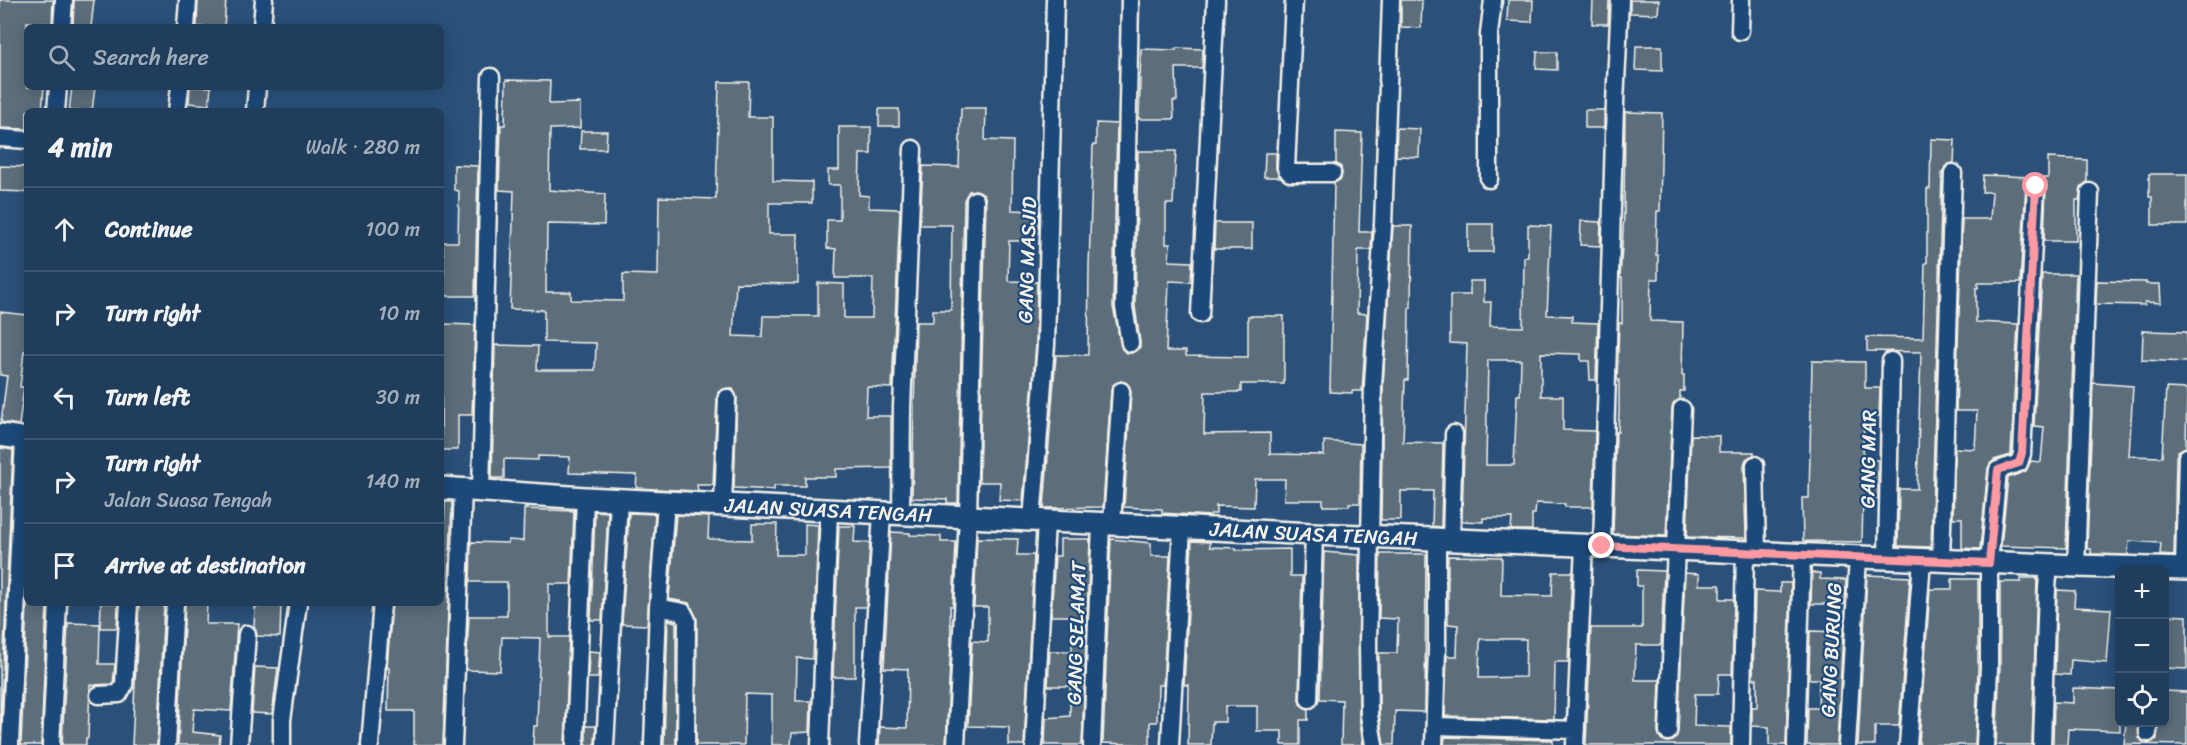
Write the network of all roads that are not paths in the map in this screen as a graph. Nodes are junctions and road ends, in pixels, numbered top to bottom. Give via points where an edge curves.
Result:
1 (64, 0) edge
2 (188, 0) edge
3 (264, 0) edge
4 (1055, 0) edge
5 (1130, 0) edge
6 (1216, 0) edge
7 (1294, 0) edge
8 (1390, 0) edge
9 (1493, 0) edge
10 (1620, 0) edge
11 (1742, 0) edge
12 (62, 24) edge
13 (186, 24) edge
14 (262, 24) edge
15 (1740, 32) dead end
16 (491, 77) dead end
17 (58, 90) edge
18 (180, 90) edge
19 (257, 90) edge
20 (56, 108) edge
21 (177, 108) edge
22 (255, 108) edge
23 (0, 138) edge
24 (24, 140) edge
25 (913, 149) dead end
26 (1332, 173) dead end
27 (1953, 173) dead end
28 (1489, 179) dead end
29 (2036, 186) dead end
30 (2090, 192) dead end
31 (975, 200) dead end
32 (1200, 314) dead end
33 (1130, 343) dead end
34 (1891, 361) dead end
35 (1120, 391) dead end
36 (727, 398) dead end
37 (1682, 409) dead end
38 (1454, 434) dead end
39 (0, 435) edge
40 (24, 439) edge
41 (2187, 457) edge
42 (1755, 465) dead end
43 (24, 477) edge
44 (444, 488) edge
45 (472, 490) junction
46 (585, 498) junction
47 (619, 500) junction
48 (666, 502) junction
49 (723, 505) junction
50 (829, 510) junction
51 (891, 513) junction
52 (968, 517) junction
53 (1039, 520) junction
54 (1107, 524) junction
55 (1182, 527) junction
56 (1314, 534) junction
57 (1371, 536) junction
58 (1444, 540) junction
59 (1593, 546) junction
60 (1674, 550) junction
61 (1751, 553) junction
62 (1802, 555) junction
63 (1858, 557) junction
64 (1887, 558) junction
65 (1931, 560) junction
66 (1989, 563) junction
67 (2049, 565) junction
68 (2076, 566) junction
69 (2115, 567) edge
70 (2185, 568) edge
71 (2169, 569) edge
72 (58, 606) edge
73 (129, 606) edge
74 (175, 606) edge
75 (298, 606) edge
76 (382, 606) edge
77 (658, 607) junction
78 (247, 634) dead end
79 (99, 695) dead end
80 (1309, 699) dead end
81 (1435, 726) junction
82 (1668, 732) dead end
83 (1576, 738) edge
84 (10, 745) edge
85 (51, 745) edge
86 (167, 745) edge
87 (239, 745) edge
88 (282, 745) edge
89 (370, 745) edge
90 (453, 745) edge
91 (575, 745) edge
92 (605, 745) edge
93 (653, 745) edge
94 (686, 745) edge
95 (820, 745) edge
96 (868, 745) edge
97 (956, 745) edge
98 (1034, 745) edge
99 (1092, 745) edge
100 (1170, 745) edge
101 (1374, 745) edge
102 (1434, 745) edge
103 (1742, 745) edge
104 (1796, 745) edge
105 (1847, 745) edge
106 (1908, 745) edge
107 (1985, 745) edge
108 (2042, 745) edge

1 - 12 street
2 - 13 street
3 - 14 street
4 - 53 street, GANG MASJID
5 - 33 street via 1124,308
6 - 32 street
7 - 26 street via 1286,168 1290,173
8 - 57 street via 1373,385
9 - 28 street via 1489,34
10 - 59 street
11 - 15 street
16 - 45 street
17 - 20 street
18 - 21 street
19 - 22 street
23 - 24 street
25 - 51 street via 902,407
27 - 65 street
29 - 66 street via 2022,453 2019,463 1998,470
30 - 68 street
31 - 52 street
34 - 64 street, GANG MAR
35 - 54 street, GANG SELAMAT
36 - 49 street
37 - 60 street
38 - 58 street
39 - 40 street
41 - 70 street
42 - 61 street
43 - 84 street
44 - 45 street, JALAN SUASA TENGAH
45 - 46 street, JALAN SUASA TENGAH
45 - 90 street
46 - 47 street, JALAN SUASA TENGAH
46 - 91 street
47 - 48 street, JALAN SUASA TENGAH
47 - 92 street
48 - 49 street, JALAN SUASA TENGAH
48 - 77 street
49 - 50 street, JALAN SUASA TENGAH
50 - 51 street, JALAN SUASA TENGAH
50 - 95 street
51 - 52 street, JALAN SUASA TENGAH
51 - 96 street
52 - 53 street, JALAN SUASA TENGAH
52 - 97 street
53 - 54 street, JALAN SUASA TENGAH
53 - 98 street, GANG MASJID
54 - 55 street, JALAN SUASA TENGAH
54 - 99 street, GANG SELAMAT
55 - 56 street, JALAN SUASA TENGAH
55 - 100 street
56 - 57 street, JALAN SUASA TENGAH
56 - 80 street
57 - 58 street, JALAN SUASA TENGAH
57 - 101 street via 1368,655
58 - 59 street, JALAN SUASA TENGAH
58 - 81 street
59 - 60 street, JALAN SUASA TENGAH
59 - 83 street
60 - 61 street, JALAN SUASA TENGAH
60 - 82 street
61 - 62 street, JALAN SUASA TENGAH
61 - 103 street
62 - 63 street, JALAN SUASA TENGAH
62 - 104 street
63 - 64 street, JALAN SUASA TENGAH
63 - 105 street, GANG BURUNG
64 - 65 street, JALAN SUASA TENGAH
65 - 66 street, JALAN SUASA TENGAH
65 - 106 street
66 - 67 street, JALAN SUASA TENGAH
66 - 107 street
67 - 68 street, JALAN SUASA TENGAH
67 - 108 street
68 - 69 street, JALAN SUASA TENGAH
70 - 71 street, JALAN SUASA TENGAH
72 - 85 street
73 - 79 street via 124,685 118,694
74 - 86 street
75 - 88 street
76 - 89 street
77 - 93 street
77 - 94 street via 683,612 687,620
78 - 87 street
81 - 83 street
81 - 102 street

